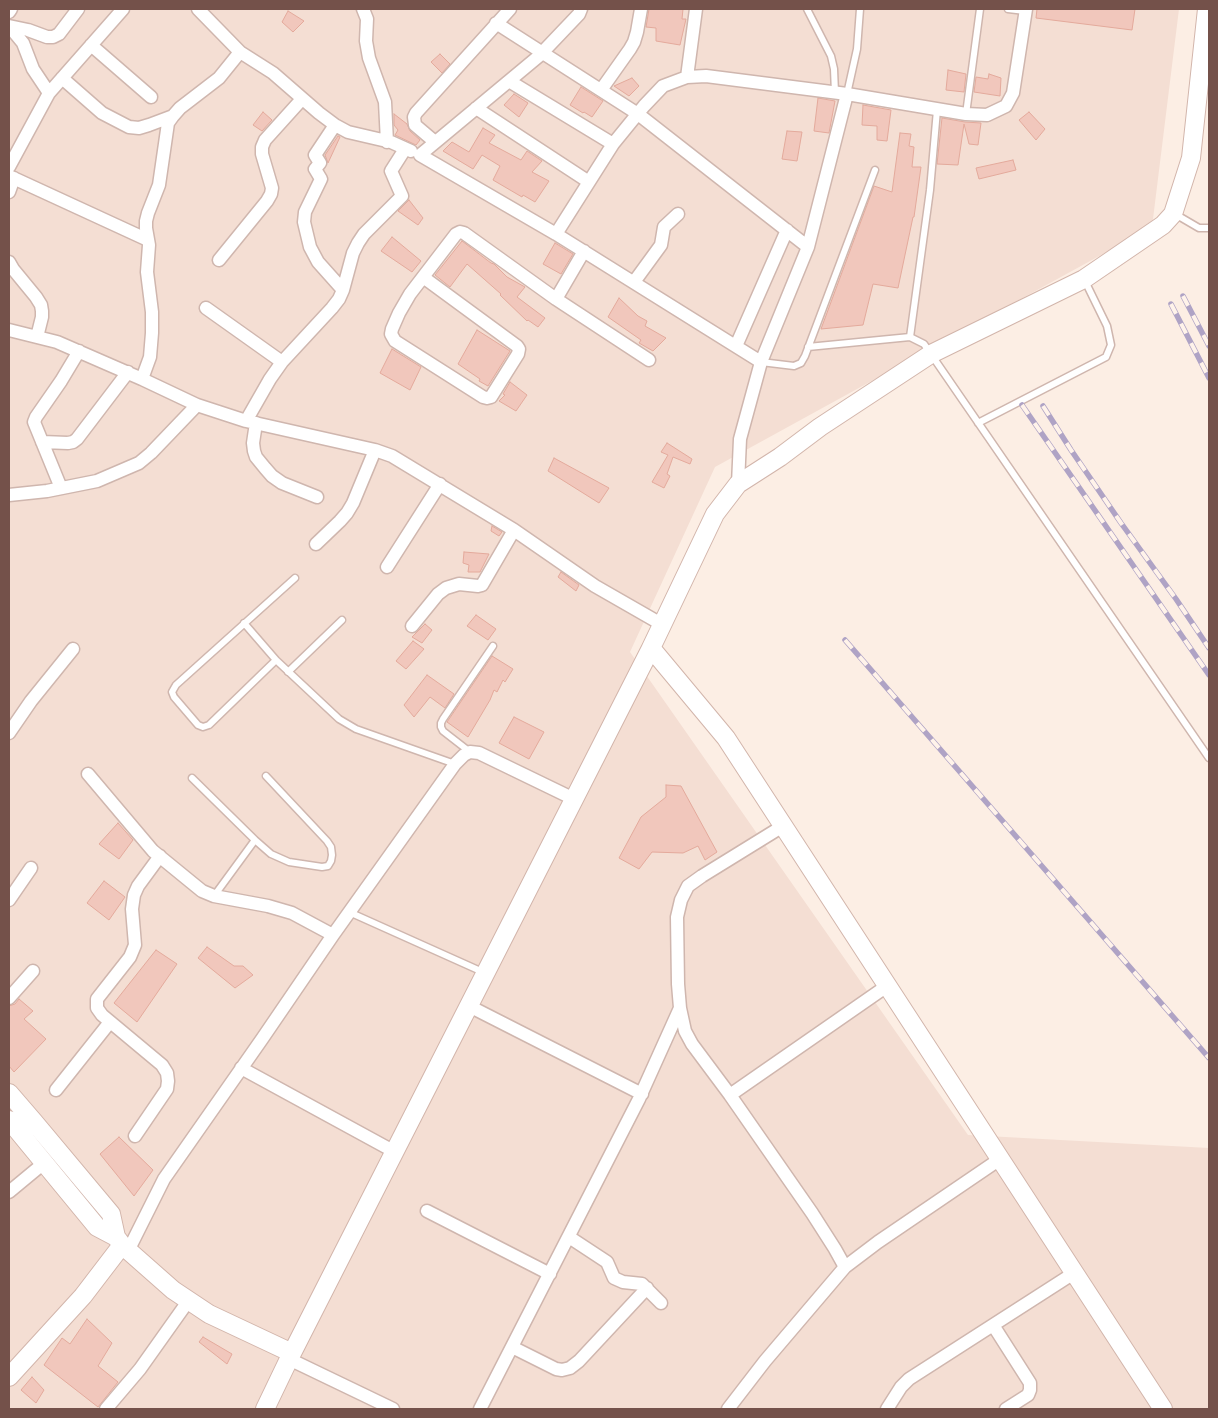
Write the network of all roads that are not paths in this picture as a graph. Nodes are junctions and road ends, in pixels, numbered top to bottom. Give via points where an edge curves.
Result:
1 (78, 9) edge
2 (123, 9) edge
3 (198, 9) edge
4 (363, 9) edge
5 (510, 9) edge
6 (581, 9) edge
7 (641, 9) edge
8 (696, 9) edge
9 (807, 9) edge
10 (860, 9) edge
11 (980, 9) edge
12 (1008, 9) edge
13 (1207, 9) edge
14 (1026, 10) edge
15 (496, 23) junction
16 (9, 26) edge
17 (91, 45) junction
18 (240, 52) junction
19 (543, 52) junction
20 (687, 77) junction
21 (62, 78) junction
22 (509, 81) junction
23 (602, 90) junction
24 (49, 93) junction
25 (841, 93) junction
26 (151, 97) dead end
27 (302, 98) junction
28 (476, 108) junction
29 (937, 110) junction
30 (638, 114) junction
31 (966, 114) junction
32 (173, 116) junction
33 (335, 125) junction
34 (387, 142) junction
35 (435, 142) junction
36 (613, 144) junction
37 (405, 149) junction
38 (420, 155) junction
39 (876, 170) dead end
40 (10, 174) edge
41 (589, 182) junction
42 (9, 192) edge
43 (678, 214) dead end
44 (1174, 214) junction
45 (1209, 228) edge
46 (787, 230) junction
47 (556, 234) junction
48 (148, 240) junction
49 (808, 247) junction
50 (584, 251) junction
51 (219, 260) dead end
52 (9, 262) edge
53 (423, 277) junction
54 (1084, 279) junction
55 (634, 282) junction
56 (343, 290) junction
57 (556, 299) junction
58 (206, 308) dead end
59 (9, 330) edge
60 (37, 336) junction
61 (910, 337) junction
62 (736, 346) junction
63 (808, 348) junction
64 (79, 351) junction
65 (931, 354) junction
66 (648, 360) dead end
67 (282, 362) junction
68 (761, 362) junction
69 (128, 372) junction
70 (142, 379) junction
71 (197, 405) junction
72 (251, 422) junction
73 (978, 423) junction
74 (42, 442) junction
75 (375, 450) junction
76 (440, 484) junction
77 (738, 484) junction
78 (61, 488) junction
79 (9, 496) edge
80 (316, 497) dead end
81 (514, 530) junction
82 (316, 544) dead end
83 (387, 567) dead end
84 (295, 578) dead end
85 (342, 620) dead end
86 (244, 623) junction
87 (663, 625) junction
88 (412, 626) dead end
89 (493, 646) dead end
90 (651, 648) junction
91 (73, 649) dead end
92 (276, 660) junction
93 (288, 672) junction
94 (9, 733) edge
95 (470, 752) junction
96 (1209, 758) edge
97 (455, 764) junction
98 (88, 774) dead end
99 (266, 776) dead end
100 (192, 778) dead end
101 (574, 799) junction
102 (783, 826) junction
103 (255, 840) junction
104 (160, 856) junction
105 (32, 868) dead end
106 (214, 896) junction
107 (9, 900) edge
108 (349, 912) junction
109 (333, 935) junction
110 (33, 971) dead end
111 (485, 974) junction
112 (887, 986) junction
113 (9, 998) edge
114 (469, 1006) junction
115 (680, 1008) junction
116 (110, 1022) junction
117 (241, 1068) junction
118 (56, 1090) dead end
119 (9, 1093) edge
120 (642, 1094) junction
121 (730, 1095) junction
122 (9, 1120) edge
123 (135, 1136) dead end
124 (395, 1152) junction
125 (1000, 1159) junction
126 (44, 1163) junction
127 (9, 1192) edge
128 (427, 1212) dead end
129 (569, 1237) junction
130 (122, 1244) junction
131 (845, 1267) junction
132 (1074, 1273) junction
133 (550, 1274) junction
134 (647, 1288) junction
135 (189, 1300) junction
136 (661, 1303) dead end
137 (993, 1325) junction
138 (512, 1347) junction
139 (291, 1356) junction
140 (9, 1377) edge
141 (106, 1409) edge
142 (265, 1409) edge
143 (393, 1409) edge
144 (480, 1409) edge
145 (728, 1409) edge
146 (886, 1409) edge
147 (1006, 1409) edge
148 (1163, 1409) edge

1 - 16 street via 59,34 52,37
2 - 17 street
3 - 18 street
4 - 34 street via 367,19 369,58 385,102
5 - 15 street
6 - 19 street
7 - 23 street via 634,42
8 - 20 street
9 - 25 lane via 831,56
10 - 25 lane via 857,49
11 - 31 lane
12 - 14 lane
13 - 44 main road via 1191,158
14 - 31 street via 1013,94 1006,106 987,115
15 - 19 street
15 - 35 street via 414,117 415,125
16 - 24 street via 23,43 33,69
17 - 21 street
17 - 26 street
18 - 27 street via 273,73
18 - 32 street via 219,78
19 - 22 street
19 - 23 street
20 - 25 street via 706,76
20 - 30 street via 663,86
21 - 24 street
21 - 32 street via 102,114 129,126 149,126
22 - 28 street
22 - 36 street
23 - 30 street
24 - 40 street
25 - 29 street
25 - 49 street
27 - 33 street
27 - 51 street via 262,147 271,194
28 - 35 street
28 - 41 street
29 - 31 street
29 - 61 lane
30 - 36 street
30 - 46 street
32 - 48 street via 168,123 159,185 146,221
33 - 34 street via 348,132
33 - 56 street via 315,155 320,163 315,169 321,179 305,212 304,222 310,247 318,262
34 - 37 street
35 - 38 street
36 - 41 street
37 - 38 street
37 - 56 street via 391,172 402,196 358,243
38 - 47 street
39 - 63 lane
40 - 42 street
40 - 48 street
41 - 47 street
43 - 55 street via 664,227 661,245
44 - 45 lane via 1199,228
44 - 54 main road
46 - 49 street
46 - 62 street
47 - 50 street
48 - 70 street via 152,339 150,358
49 - 68 street
50 - 55 street
50 - 57 street
52 - 60 street via 41,305
53 - 53 street via 517,346 518,354 491,397 483,397 392,337 399,313
53 - 57 street via 460,232
54 - 65 main road
54 - 73 lane via 1107,326 1111,345 1106,357
55 - 62 street
56 - 67 street via 332,308
57 - 66 street
58 - 67 street
59 - 60 street
60 - 64 street
61 - 63 lane
61 - 65 lane via 924,344
62 - 68 street
63 - 68 lane via 801,363 794,366
64 - 69 street
64 - 74 street via 36,417 34,422
65 - 73 lane
65 - 77 main road
67 - 72 street via 270,379
68 - 77 street via 740,439
69 - 70 street
69 - 74 street via 77,439 68,443
70 - 71 street
71 - 72 street
71 - 78 street via 140,463 97,481
72 - 75 street
72 - 80 street via 254,451 265,468 282,482
73 - 96 lane
74 - 78 street
75 - 76 street via 392,456
75 - 82 street via 347,513
76 - 81 street
76 - 83 street
77 - 87 main road via 715,514
78 - 79 street
81 - 87 street via 595,586
81 - 88 street via 485,582 478,586 459,584 446,588
84 - 86 lane
85 - 93 lane
86 - 92 lane
86 - 92 lane via 172,692 198,725 209,725
87 - 90 main road
89 - 95 lane via 441,723 443,731
90 - 101 main road
90 - 102 main road via 726,738
91 - 94 street
92 - 93 lane
93 - 97 lane via 340,719 356,729
95 - 97 street
95 - 101 street
97 - 108 street
98 - 104 street
99 - 103 lane via 327,841 331,847 331,861 322,868 289,862 271,854
100 - 103 lane
101 - 111 main road
102 - 112 main road
102 - 115 street via 688,886 680,900 677,917
103 - 106 lane
104 - 106 street via 202,891
104 - 116 street via 134,895 135,945 130,957 97,998 97,1008
105 - 107 street
106 - 109 street via 292,913
108 - 109 street
108 - 111 lane
109 - 117 street
110 - 113 street
111 - 114 main road
112 - 121 street
112 - 125 main road
114 - 120 street
114 - 124 main road
115 - 120 street
115 - 121 street via 685,1031 692,1044
116 - 118 street
116 - 123 street via 162,1065 167,1073 167,1089
117 - 124 street
117 - 130 street
119 - 130 main road via 111,1214
120 - 129 street
121 - 131 street via 812,1213
122 - 126 main road
124 - 139 main road
125 - 131 street
125 - 132 main road
126 - 127 street
126 - 130 main road via 97,1227
128 - 133 street
129 - 133 street
129 - 134 street via 607,1262 614,1278
130 - 135 main road via 173,1290
130 - 140 main road via 83,1296
131 - 145 street
132 - 137 street
132 - 148 main road
133 - 138 street
134 - 136 street
134 - 138 street via 570,1368 556,1369
135 - 139 main road via 209,1314
135 - 141 street via 140,1369
137 - 146 street via 910,1379
137 - 147 street via 1030,1383 1028,1395
138 - 144 street
139 - 142 main road
139 - 143 street

